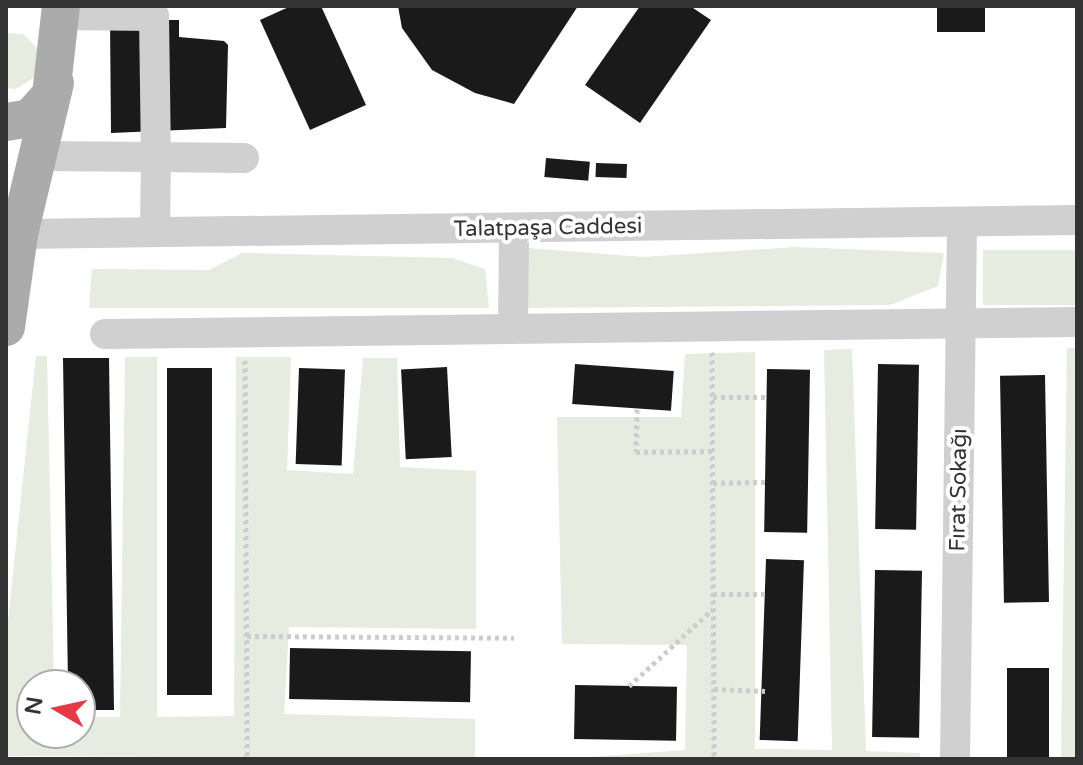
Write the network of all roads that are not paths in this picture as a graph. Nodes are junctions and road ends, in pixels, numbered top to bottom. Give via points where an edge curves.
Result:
1 (57, 9) edge
2 (55, 83) junction
3 (6, 122) edge
4 (39, 156) junction
5 (156, 157) junction
6 (244, 158) dead end
7 (6, 177) edge
8 (1077, 220) edge
9 (962, 222) junction
10 (514, 229) junction
11 (155, 231) junction
12 (19, 234) junction
13 (10, 279) edge
14 (1077, 322) edge
15 (962, 323) junction
16 (6, 327) edge
17 (513, 329) junction
18 (105, 334) dead end
19 (955, 759) edge

1 - 2 main road
1 - 5 street via 152,14 156,19
2 - 3 main road via 41,110 24,121
2 - 4 main road
4 - 5 street
4 - 12 main road
5 - 6 street
5 - 11 street
7 - 12 main road
8 - 9 street, Talatpaşa Caddesi
9 - 10 street, Talatpaşa Caddesi
9 - 15 street, Fırat Sokağı
10 - 11 street, Talatpaşa Caddesi
10 - 17 street
11 - 12 street, Talatpaşa Caddesi
12 - 13 main road
13 - 16 main road
14 - 15 street
15 - 17 street
15 - 19 street, Fırat Sokağı
17 - 18 street

